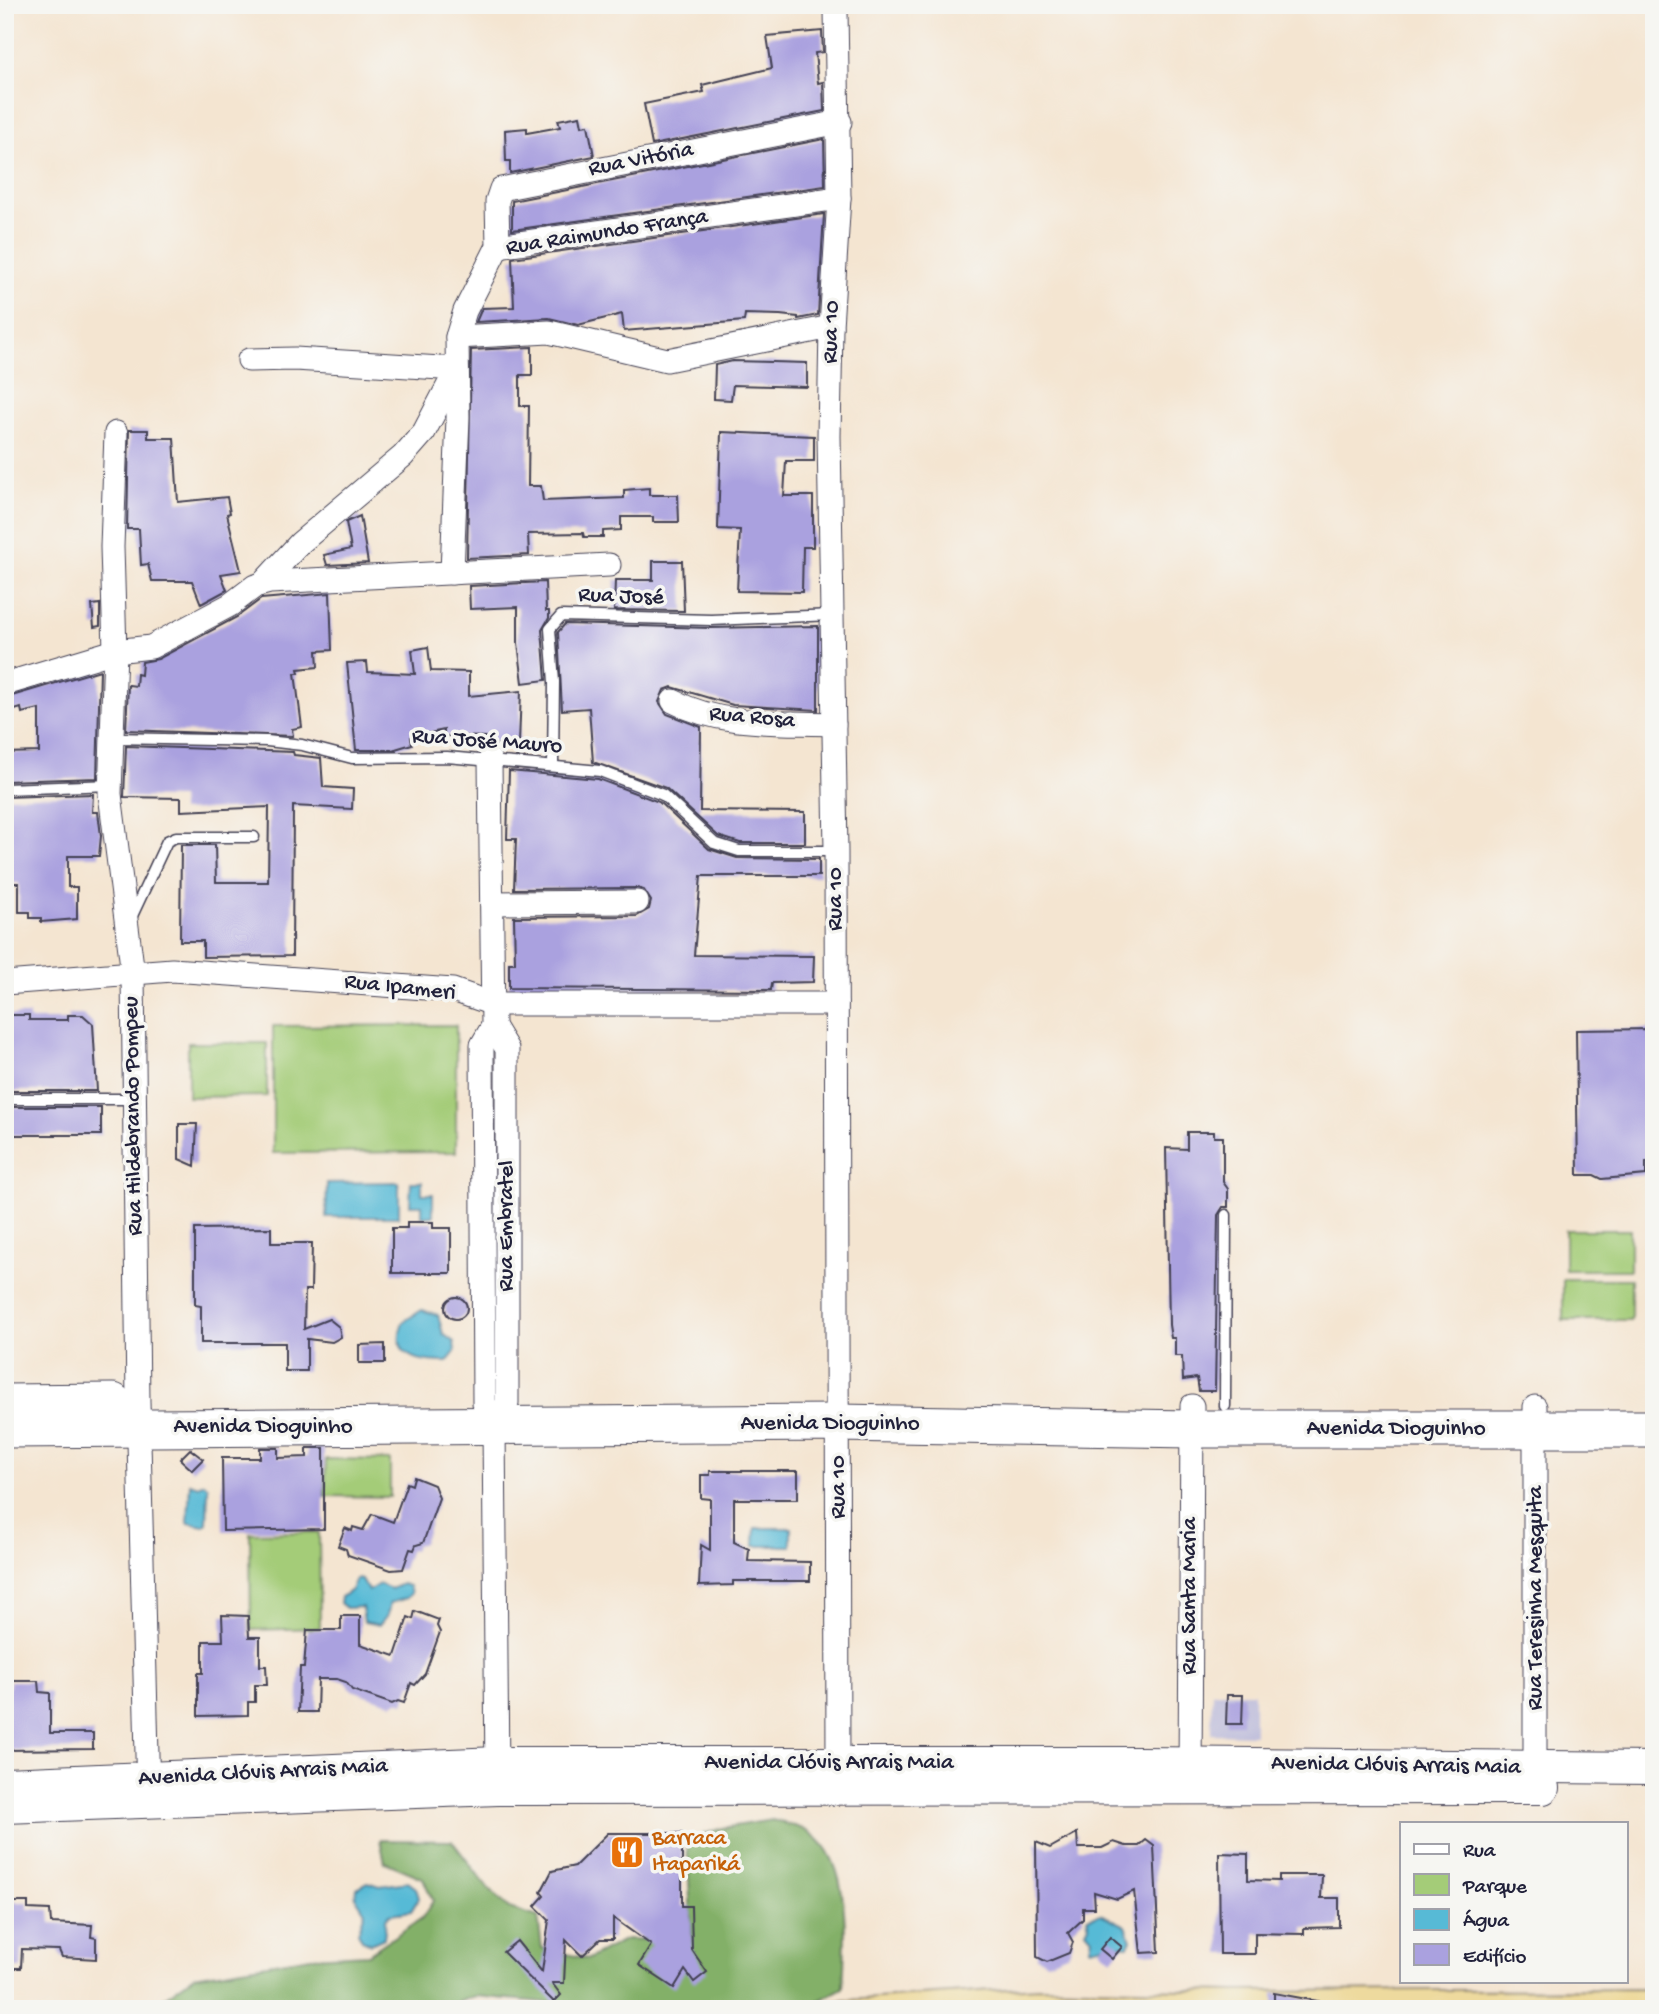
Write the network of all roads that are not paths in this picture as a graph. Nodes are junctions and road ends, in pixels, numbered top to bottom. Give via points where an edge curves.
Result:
1 (836, 10) dead end
2 (840, 122) junction
3 (839, 198) junction
4 (498, 246) junction
5 (831, 327) junction
6 (457, 337) junction
7 (249, 360) dead end
8 (457, 369) junction
9 (116, 433) dead end
10 (609, 565) dead end
11 (452, 573) junction
12 (263, 583) junction
13 (833, 615) junction
14 (116, 651) junction
15 (5, 684) edge
16 (673, 701) dead end
17 (834, 724) junction
18 (112, 738) junction
19 (490, 760) junction
20 (553, 765) junction
21 (111, 785) junction
22 (5, 789) edge
23 (254, 837) dead end
24 (836, 851) junction
25 (637, 902) dead end
26 (493, 903) junction
27 (128, 924) junction
28 (133, 974) junction
29 (5, 983) edge
30 (836, 1004) junction
31 (493, 1015) junction
32 (5, 1099) edge
33 (134, 1099) junction
34 (1226, 1216) dead end
35 (5, 1403) edge
36 (1654, 1408) edge
37 (495, 1410) junction
38 (839, 1412) junction
39 (138, 1414) junction
40 (1203, 1414) junction
41 (1536, 1418) junction
42 (5, 1429) edge
43 (1654, 1429) edge
44 (1654, 1768) edge
45 (1190, 1775) junction
46 (497, 1776) junction
47 (838, 1776) junction
48 (1535, 1778) junction
49 (5, 1784) edge
50 (1654, 1788) edge
51 (148, 1790) junction
52 (5, 1807) edge

1 - 2 street, Rua 10
2 - 3 street, Rua 10
2 - 4 street, Rua Vitória via 505,187 497,201
3 - 4 street, Rua Raimundo França
3 - 5 street, Rua 10
4 - 6 street, Rua Raimundo França
5 - 6 street via 667,360 549,332
5 - 13 street, Rua 10
6 - 8 street, Rua Raimundo França
7 - 8 street
8 - 11 street, Rua Raimundo França
8 - 12 street via 424,432 403,456 300,543
9 - 14 street, Rua Hildebrando Pompeu
10 - 11 street
11 - 12 street
12 - 14 street via 170,639 142,650
13 - 17 street, Rua 10
13 - 20 lane, Rua José via 712,620 561,616 550,629
14 - 15 street
14 - 18 street, Rua Hildebrando Pompeu
16 - 17 street, Rua Rosa via 704,716
17 - 24 street, Rua 10
18 - 19 lane, Rua José Mauro via 267,741 352,758
18 - 21 street, Rua Hildebrando Pompeu
19 - 20 lane, Rua José Mauro
19 - 26 street, Rua Embratel
20 - 24 lane, Rua José Mauro via 600,771 644,786 674,803 714,843 727,848
21 - 22 lane
21 - 27 street, Rua Hildebrando Pompeu
23 - 27 lane via 176,837 167,841
24 - 30 street, Rua 10
25 - 26 street
26 - 31 street, Rua Embratel
27 - 28 street, Rua Hildebrando Pompeu
28 - 29 street, Rua Ipameri
28 - 31 street, Rua Ipameri via 173,970 453,990
28 - 33 street, Rua Hildebrando Pompeu
30 - 31 street, Rua Ipameri
30 - 38 street, Rua 10
31 - 37 street, Rua Embratel via 482,1045
32 - 33 lane
33 - 39 street, Rua Hildebrando Pompeu
34 - 40 lane
35 - 39 main road, Avenida Dioguinho
36 - 41 main road, Avenida Dioguinho
37 - 38 main road, Avenida Dioguinho
37 - 39 main road, Avenida Dioguinho
37 - 46 street, Rua Embratel
38 - 40 main road, Avenida Dioguinho
38 - 47 street, Rua 10
39 - 42 main road, Avenida Dioguinho
39 - 51 street, Rua Hildebrando Pompeu
40 - 41 main road, Avenida Dioguinho
40 - 45 street, Rua Santa Maria
41 - 43 main road, Avenida Dioguinho
41 - 48 street, Rua Teresinha Mesquita
44 - 48 main road, Avenida Clóvis Arrais Maia
45 - 47 main road, Avenida Clóvis Arrais Maia
45 - 48 main road, Avenida Clóvis Arrais Maia via 1468,1765
46 - 47 main road, Avenida Clóvis Arrais Maia
46 - 51 main road, Avenida Clóvis Arrais Maia
48 - 50 main road, Avenida Clóvis Arrais Maia
49 - 51 main road, Avenida Clóvis Arrais Maia
51 - 52 main road, Avenida Clóvis Arrais Maia

